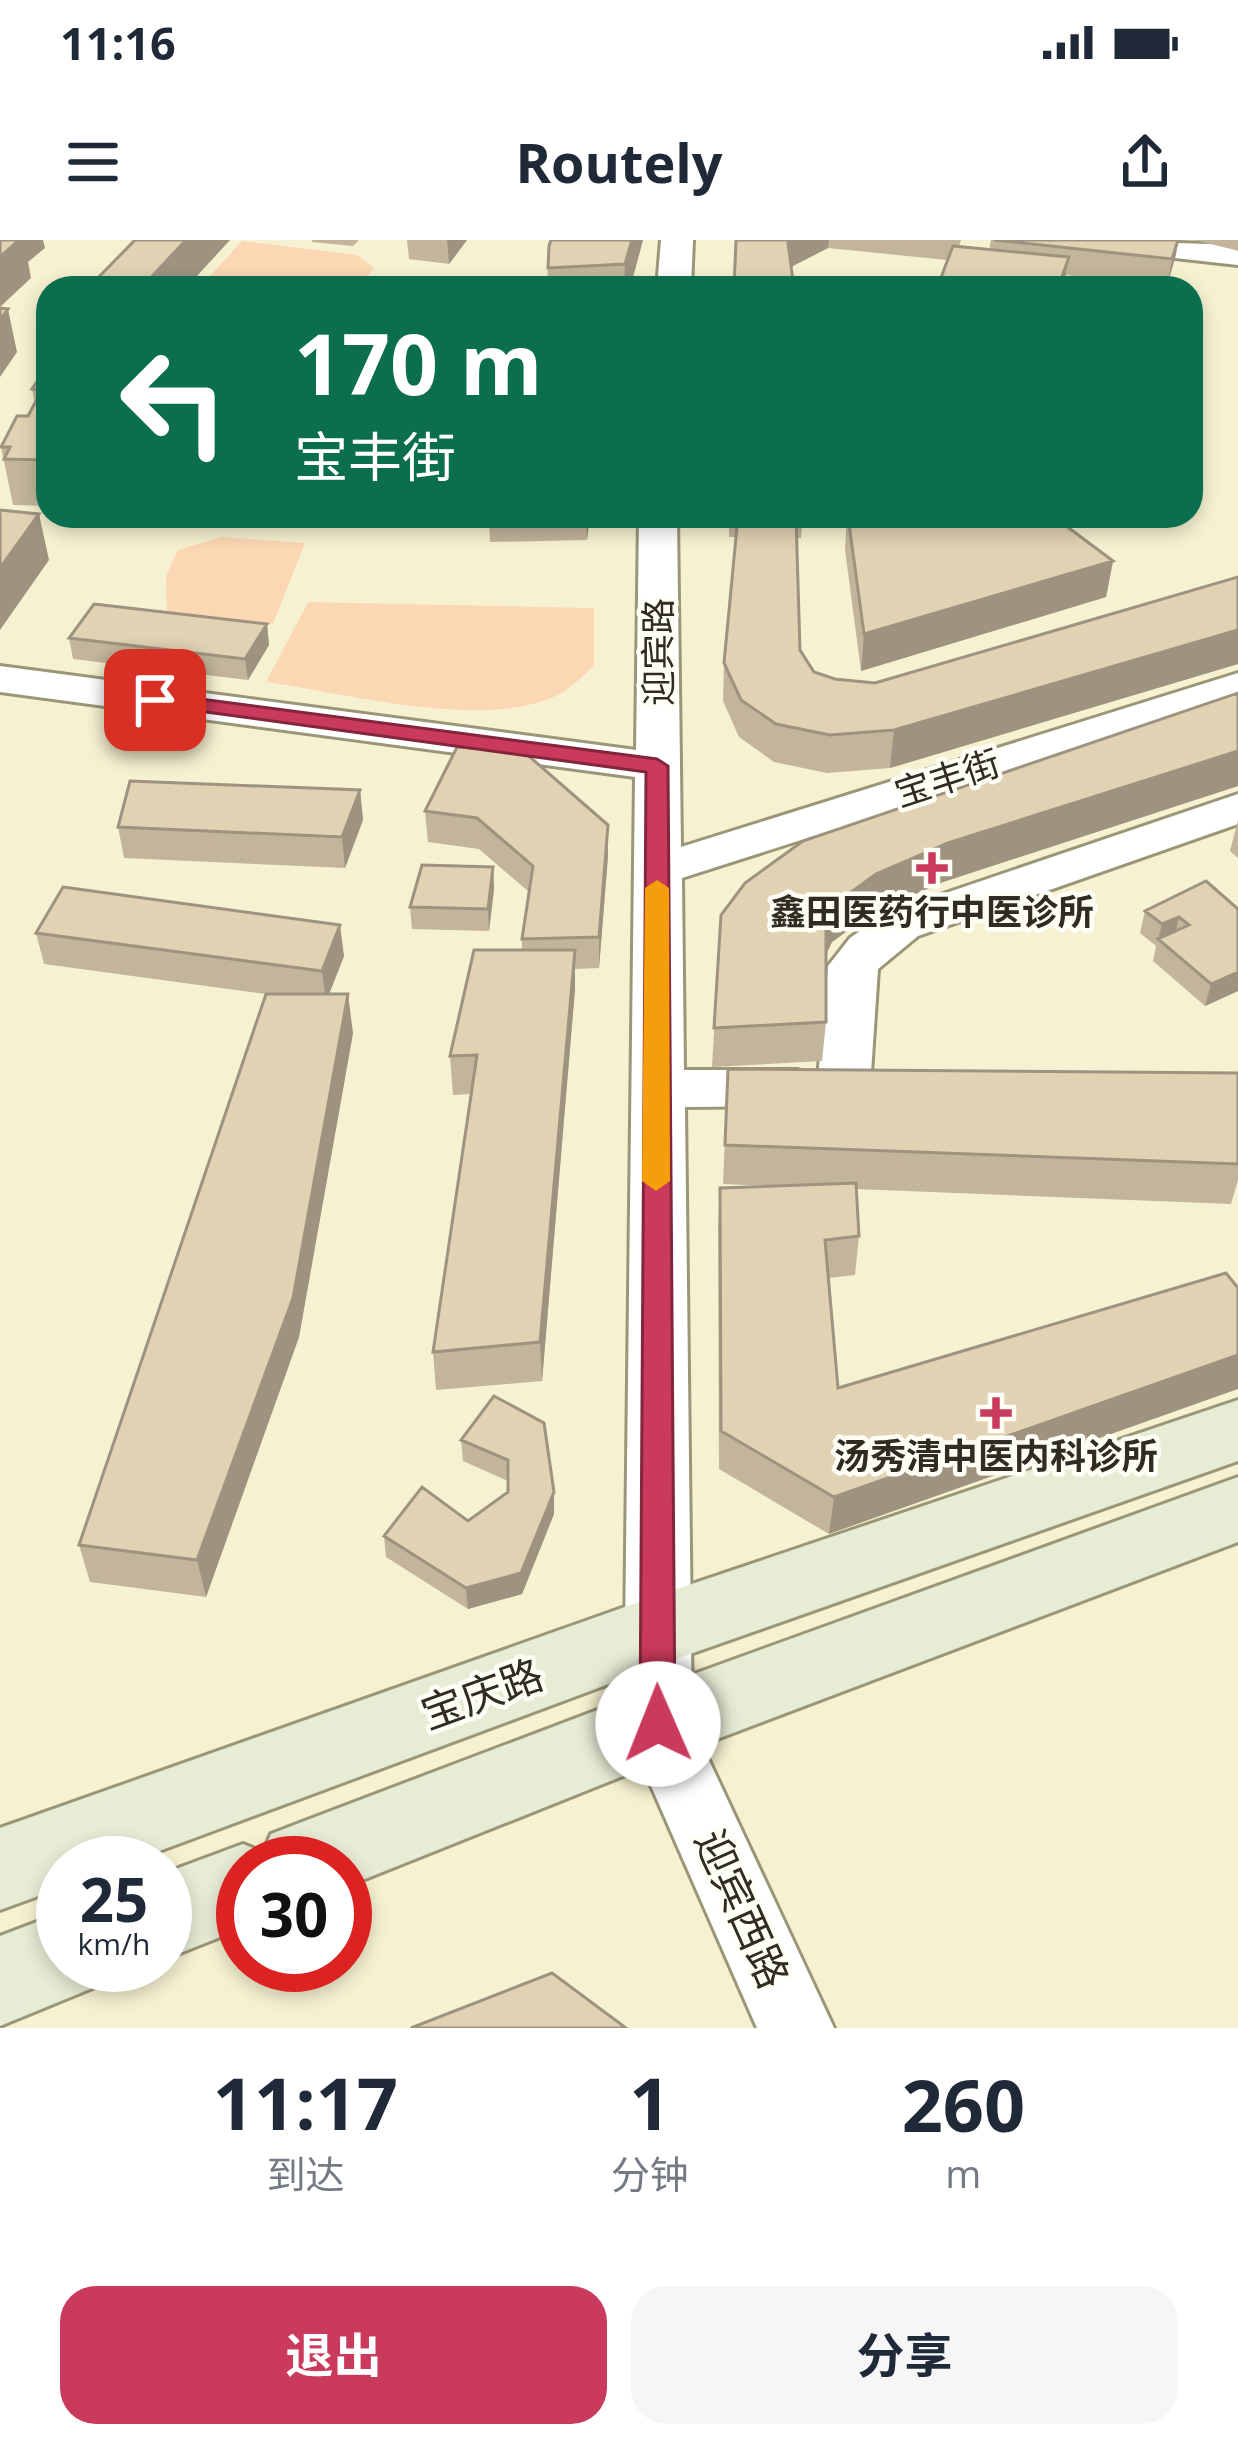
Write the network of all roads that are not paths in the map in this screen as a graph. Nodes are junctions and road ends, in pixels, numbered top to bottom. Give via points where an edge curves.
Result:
1 (677, 240) edge
2 (1103, 240) edge
3 (1158, 243) edge
4 (1238, 255) edge
5 (675, 276) edge
6 (658, 528) edge
7 (0, 679) edge
8 (1238, 686) edge
9 (657, 766) junction
10 (1238, 808) edge
11 (657, 870) junction
12 (656, 1089) junction
13 (1238, 1430) edge
14 (1238, 1508) edge
15 (656, 1631) junction
16 (658, 1724) junction
17 (371, 1836) edge
18 (0, 1869) edge
19 (36, 1967) edge
20 (0, 1981) edge
21 (796, 2028) edge

1 - 5 street
2 - 3 street
3 - 4 street
6 - 9 street, 迎宾路
7 - 9 street
8 - 11 street, 宝丰街
9 - 11 street, 迎宾路
10 - 12 street via 901,925 867,949 854,966 867,1088
11 - 12 street, 迎宾路
12 - 15 street, 迎宾路
13 - 15 street, 宝庆路
14 - 16 street
15 - 16 street, 迎宾路
15 - 18 street, 宝庆路
16 - 17 street
16 - 21 street, 迎宾西路
19 - 20 street

